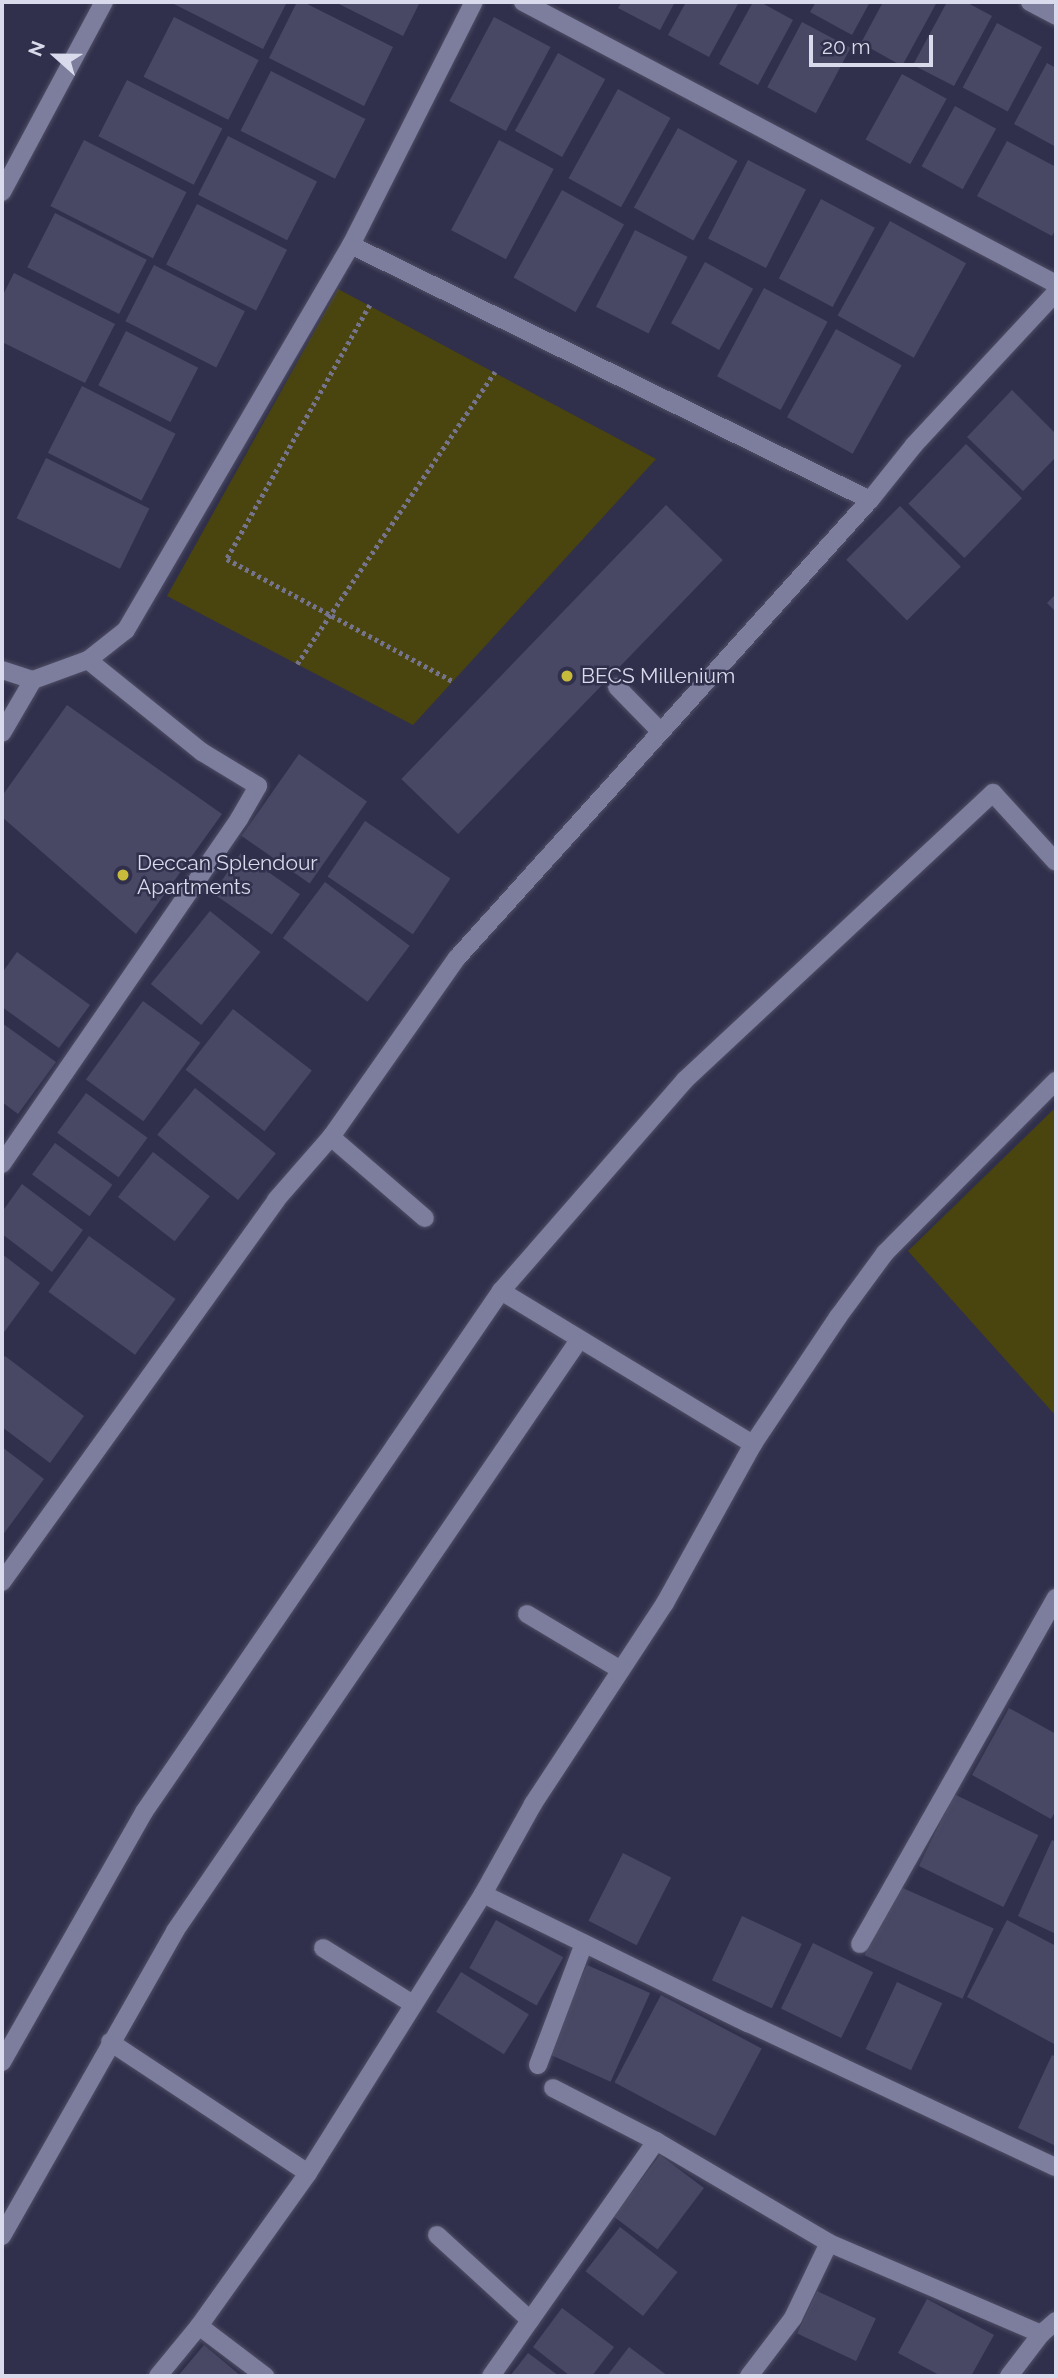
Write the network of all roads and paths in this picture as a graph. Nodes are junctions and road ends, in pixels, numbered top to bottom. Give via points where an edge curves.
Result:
1 (104, 2) edge
2 (474, 2) edge
3 (523, 2) edge
4 (1030, 2) edge
5 (1056, 16) edge
6 (2, 192) edge
7 (351, 245) junction
8 (1056, 284) edge
9 (1056, 292) edge
10 (370, 305) dead end
11 (495, 372) dead end
12 (870, 500) junction
13 (331, 615) junction
14 (88, 660) junction
15 (297, 664) dead end
16 (2, 670) edge
17 (33, 680) junction
18 (453, 681) dead end
19 (617, 687) dead end
20 (660, 731) junction
21 (2, 733) edge
22 (1056, 862) edge
23 (1056, 1082) edge
24 (331, 1137) junction
25 (2, 1164) edge
26 (425, 1218) dead end
27 (501, 1291) junction
28 (579, 1340) junction
29 (753, 1444) junction
30 (2, 1582) edge
31 (1056, 1598) edge
32 (527, 1614) dead end
33 (621, 1670) junction
34 (483, 1894) junction
35 (584, 1943) junction
36 (860, 1944) dead end
37 (323, 1948) dead end
38 (414, 2004) junction
39 (110, 2042) junction
40 (2, 2062) edge
41 (538, 2064) dead end
42 (553, 2088) dead end
43 (656, 2141) junction
44 (1056, 2167) edge
45 (308, 2173) junction
46 (437, 2235) dead end
47 (2, 2236) edge
48 (829, 2243) junction
49 (530, 2320) junction
50 (1056, 2321) edge
51 (199, 2326) junction
52 (1041, 2334) junction
53 (158, 2376) edge
54 (265, 2376) edge
55 (491, 2376) edge
56 (749, 2376) edge
57 (1009, 2376) edge

1 - 6 street
2 - 7 street
3 - 8 street
4 - 5 street
7 - 12 street
7 - 14 street via 126,631
9 - 12 street via 914,444
10 - 13 path via 227,559
11 - 13 path
12 - 20 street
13 - 15 path
13 - 18 path
14 - 17 street
14 - 25 street via 202,752 258,786
16 - 17 street
17 - 21 street
19 - 20 street
20 - 24 street via 457,958
22 - 27 street via 993,793 685,1080
23 - 29 street via 885,1253
24 - 26 street
24 - 30 street via 275,1200
27 - 28 street
27 - 40 street via 144,1812
28 - 29 street
28 - 39 street via 175,1931
29 - 33 street via 665,1603
31 - 36 street
32 - 33 street
33 - 34 street via 533,1804
34 - 35 street
34 - 38 street
35 - 41 street
35 - 44 street
37 - 38 street
38 - 45 street
39 - 45 street
39 - 47 street
42 - 43 street
43 - 48 street
43 - 49 street
45 - 51 street
46 - 49 street
48 - 52 street
48 - 56 street via 793,2318
49 - 55 street
50 - 52 street
51 - 53 street
51 - 54 street
52 - 57 street

